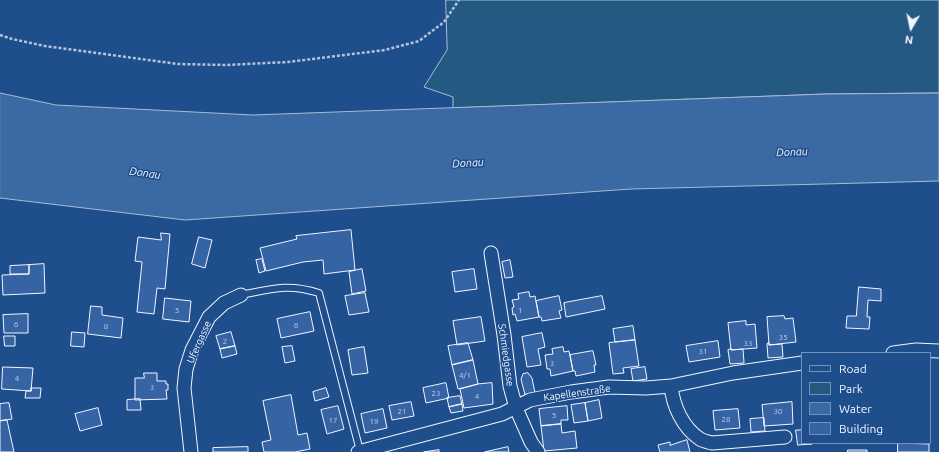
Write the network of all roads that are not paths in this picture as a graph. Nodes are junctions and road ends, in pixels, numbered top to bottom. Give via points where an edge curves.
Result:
1 (490, 253) dead end
2 (241, 295) joint
3 (939, 351) edge
4 (901, 352) edge
5 (801, 363) edge
6 (671, 386) junction
7 (516, 408) junction
8 (785, 437) dead end
9 (191, 452) edge
10 (359, 452) edge
11 (538, 452) edge

1 - 7 street, Schmiedgasse via 510,386
2 - 9 street, Ufergasse via 224,303 209,317 192,350 184,388
2 - 10 lane via 281,287 305,288 319,293
3 - 4 street
5 - 6 street, Kapellenstraße via 733,373
6 - 7 street, Kapellenstraße via 609,387 571,392 530,400
6 - 8 street via 677,411 690,430 701,440 712,443
7 - 10 street, Kapellenstraße
7 - 11 street, Schmiedgasse

